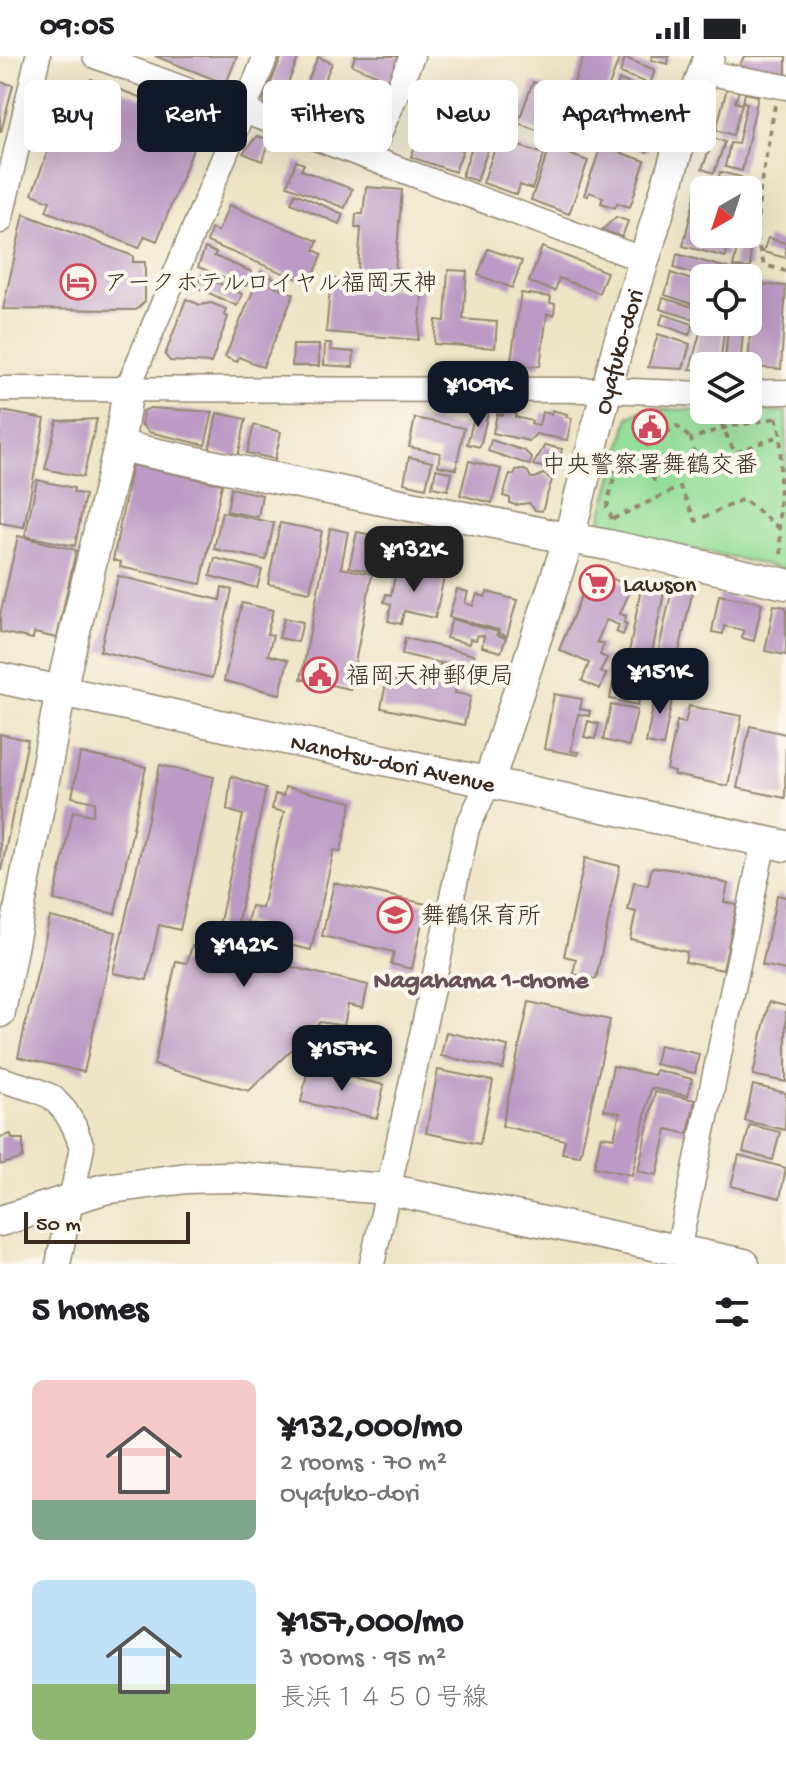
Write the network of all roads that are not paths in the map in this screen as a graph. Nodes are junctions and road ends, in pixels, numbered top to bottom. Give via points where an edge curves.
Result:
1 (38, 56) edge
2 (95, 56) edge
3 (266, 56) edge
4 (412, 56) edge
5 (706, 64) edge
6 (160, 80) edge
7 (782, 86) edge
8 (247, 101) edge
9 (247, 112) edge
10 (226, 152) edge
11 (369, 158) junction
12 (0, 221) edge
13 (644, 260) junction
14 (128, 388) junction
15 (0, 389) edge
16 (606, 390) junction
17 (690, 393) edge
18 (119, 446) junction
19 (569, 538) junction
20 (786, 584) edge
21 (0, 678) edge
22 (61, 690) junction
23 (488, 784) junction
24 (775, 844) edge
25 (0, 1012) edge
26 (0, 1079) edge
27 (387, 1189) junction
28 (72, 1198) junction
29 (0, 1221) edge
30 (678, 1250) junction
31 (58, 1264) edge
32 (372, 1264) edge
33 (744, 1264) edge

1 - 12 street
2 - 6 street
3 - 8 street
4 - 11 street
5 - 7 street
5 - 13 street, Oyafuko-dori
9 - 11 street
10 - 14 street
11 - 13 street
13 - 16 street, Oyafuko-dori
14 - 15 street
14 - 16 street
14 - 18 street
16 - 17 street
16 - 19 street, Oyafuko-dori
18 - 19 street
18 - 22 street
19 - 20 street
19 - 23 street, Oyafuko-dori
21 - 22 street, Nanotsu-dori Avenue
22 - 23 street, Nanotsu-dori Avenue
22 - 25 street
23 - 24 street, Nanotsu-dori Avenue
23 - 27 street via 467,828
24 - 30 street
26 - 28 street via 52,1097 65,1111 82,1147
27 - 28 street via 187,1178
27 - 30 street
27 - 32 street
28 - 29 street
28 - 31 street
30 - 33 street

